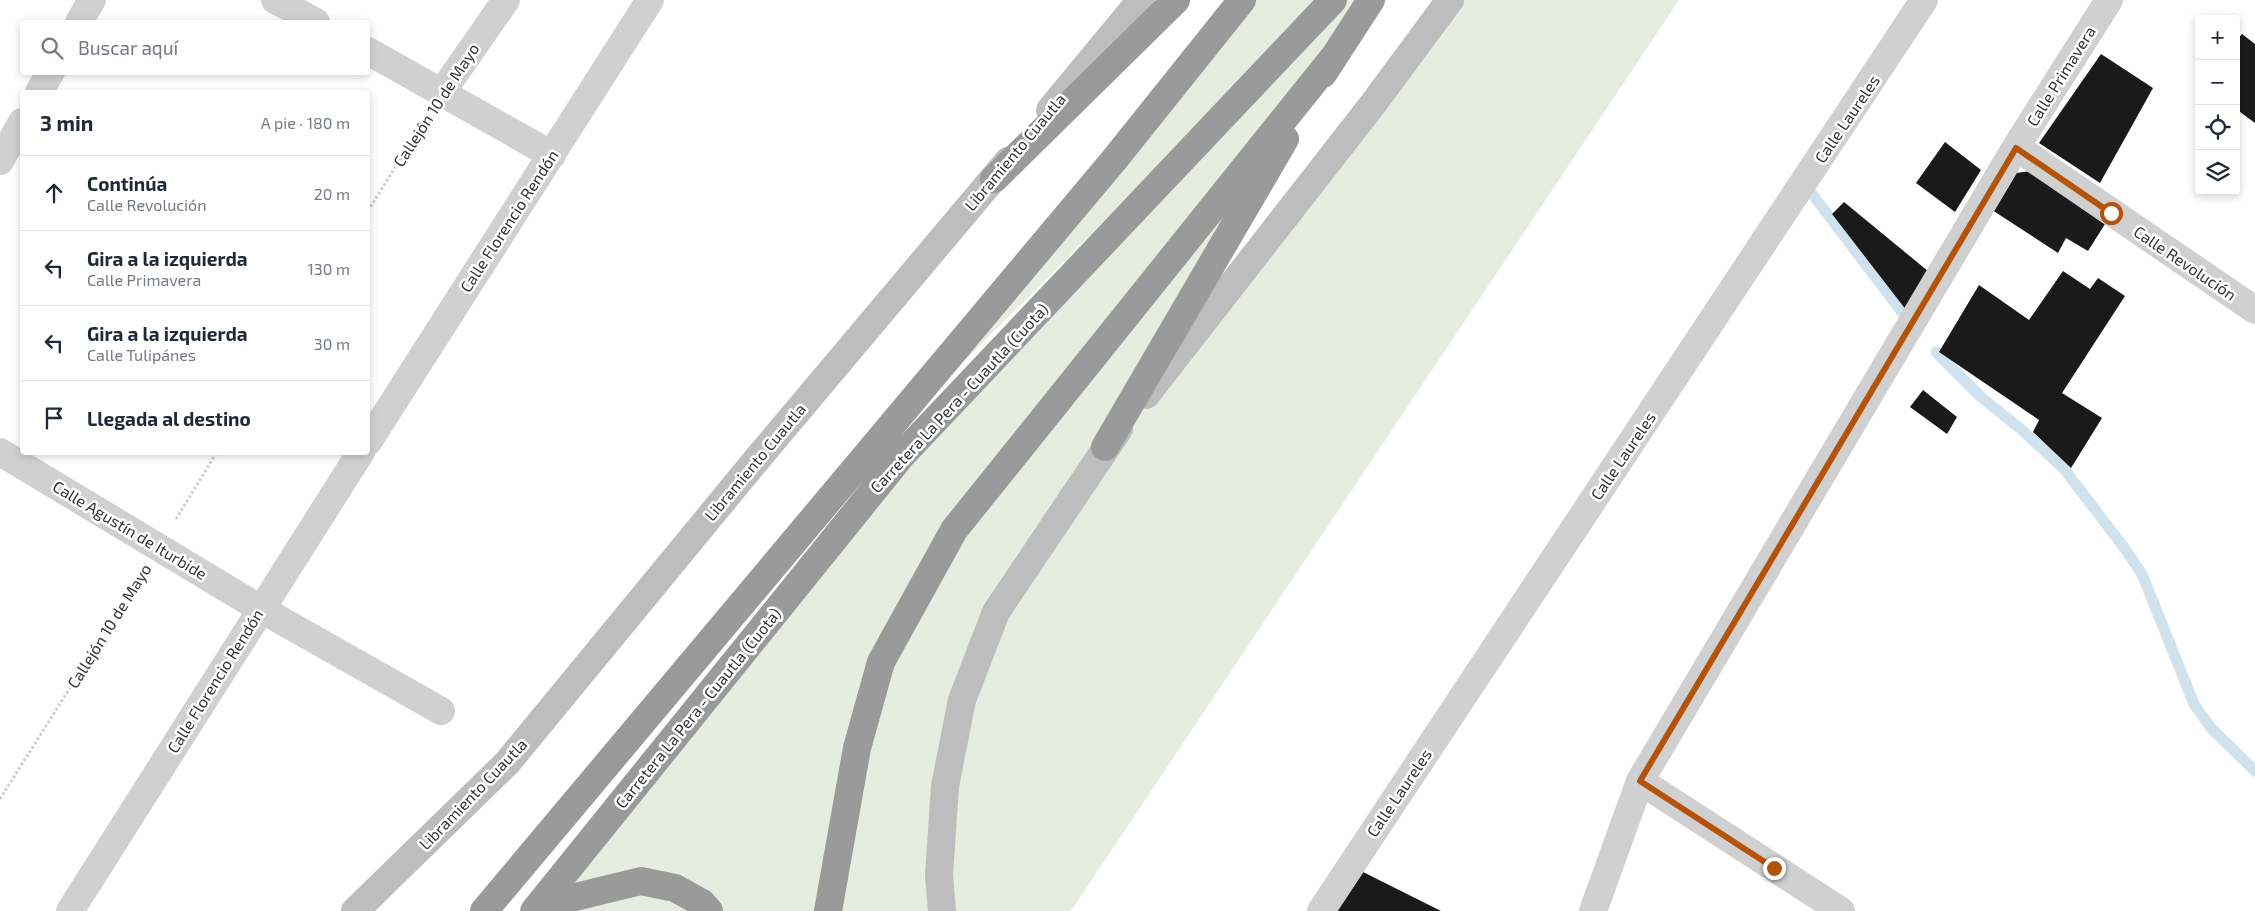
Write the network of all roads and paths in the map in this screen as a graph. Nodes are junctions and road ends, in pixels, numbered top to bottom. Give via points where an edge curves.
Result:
1 (92, 0) edge
2 (275, 0) edge
3 (506, 0) edge
4 (650, 0) edge
5 (1141, 0) edge
6 (1176, 0) edge
7 (1242, 0) edge
8 (1333, 0) edge
9 (1371, 0) edge
10 (1450, 0) edge
11 (1924, 0) edge
12 (2109, 0) edge
13 (80, 20) edge
14 (312, 20) edge
15 (370, 52) edge
16 (1333, 58) junction
17 (49, 75) edge
18 (40, 90) edge
19 (442, 92) junction
20 (20, 126) edge
21 (2016, 148) junction
22 (552, 155) junction
23 (0, 161) edge
24 (994, 179) junction
25 (370, 209) edge
26 (2255, 310) edge
27 (370, 439) edge
28 (1105, 447) junction
29 (0, 452) edge
30 (215, 455) edge
31 (359, 455) edge
32 (158, 548) junction
33 (260, 608) junction
34 (441, 711) dead end
35 (1640, 781) junction
36 (0, 799) edge
37 (536, 908) edge
38 (70, 911) edge
39 (354, 911) edge
40 (484, 911) edge
41 (709, 911) edge
42 (828, 911) edge
43 (942, 911) edge
44 (1321, 911) edge
45 (1594, 911) edge
46 (1841, 911) edge

1 - 13 street
2 - 14 street
3 - 19 street, Callejón 10 de Mayo
4 - 22 street, Calle Florencio Rendón
5 - 24 main road, Libramiento Cuautla
6 - 24 highway
7 - 40 highway, Carretera La Pera - Cuautla (Cuota) via 1114,160
8 - 37 highway, Carretera La Pera - Cuautla (Cuota) via 902,455
9 - 16 highway
10 - 28 main road via 1367,112
11 - 44 street, Calle Laureles
12 - 21 street, Calle Primavera
15 - 19 street
16 - 28 highway
16 - 42 highway via 954,530 880,662 857,748
17 - 18 street
19 - 22 street
19 - 25 path, Callejón 10 de Mayo
20 - 23 street
21 - 26 street, Calle Revolución
21 - 35 street, Calle Primavera
22 - 27 street, Calle Florencio Rendón
24 - 39 main road, Libramiento Cuautla via 758,458 507,764
28 - 43 main road via 996,612 962,700 945,786 939,875
29 - 32 street, Calle Agustín de Iturbide
30 - 32 path, Callejón 10 de Mayo
31 - 33 street, Calle Florencio Rendón
32 - 33 street, Calle Agustín de Iturbide
32 - 36 path, Callejón 10 de Mayo
33 - 34 street, Calle Agustín de Iturbide
33 - 38 street, Calle Florencio Rendón
35 - 45 street, Calle Primavera
35 - 46 street
37 - 41 highway via 641,881 675,888 702,903

